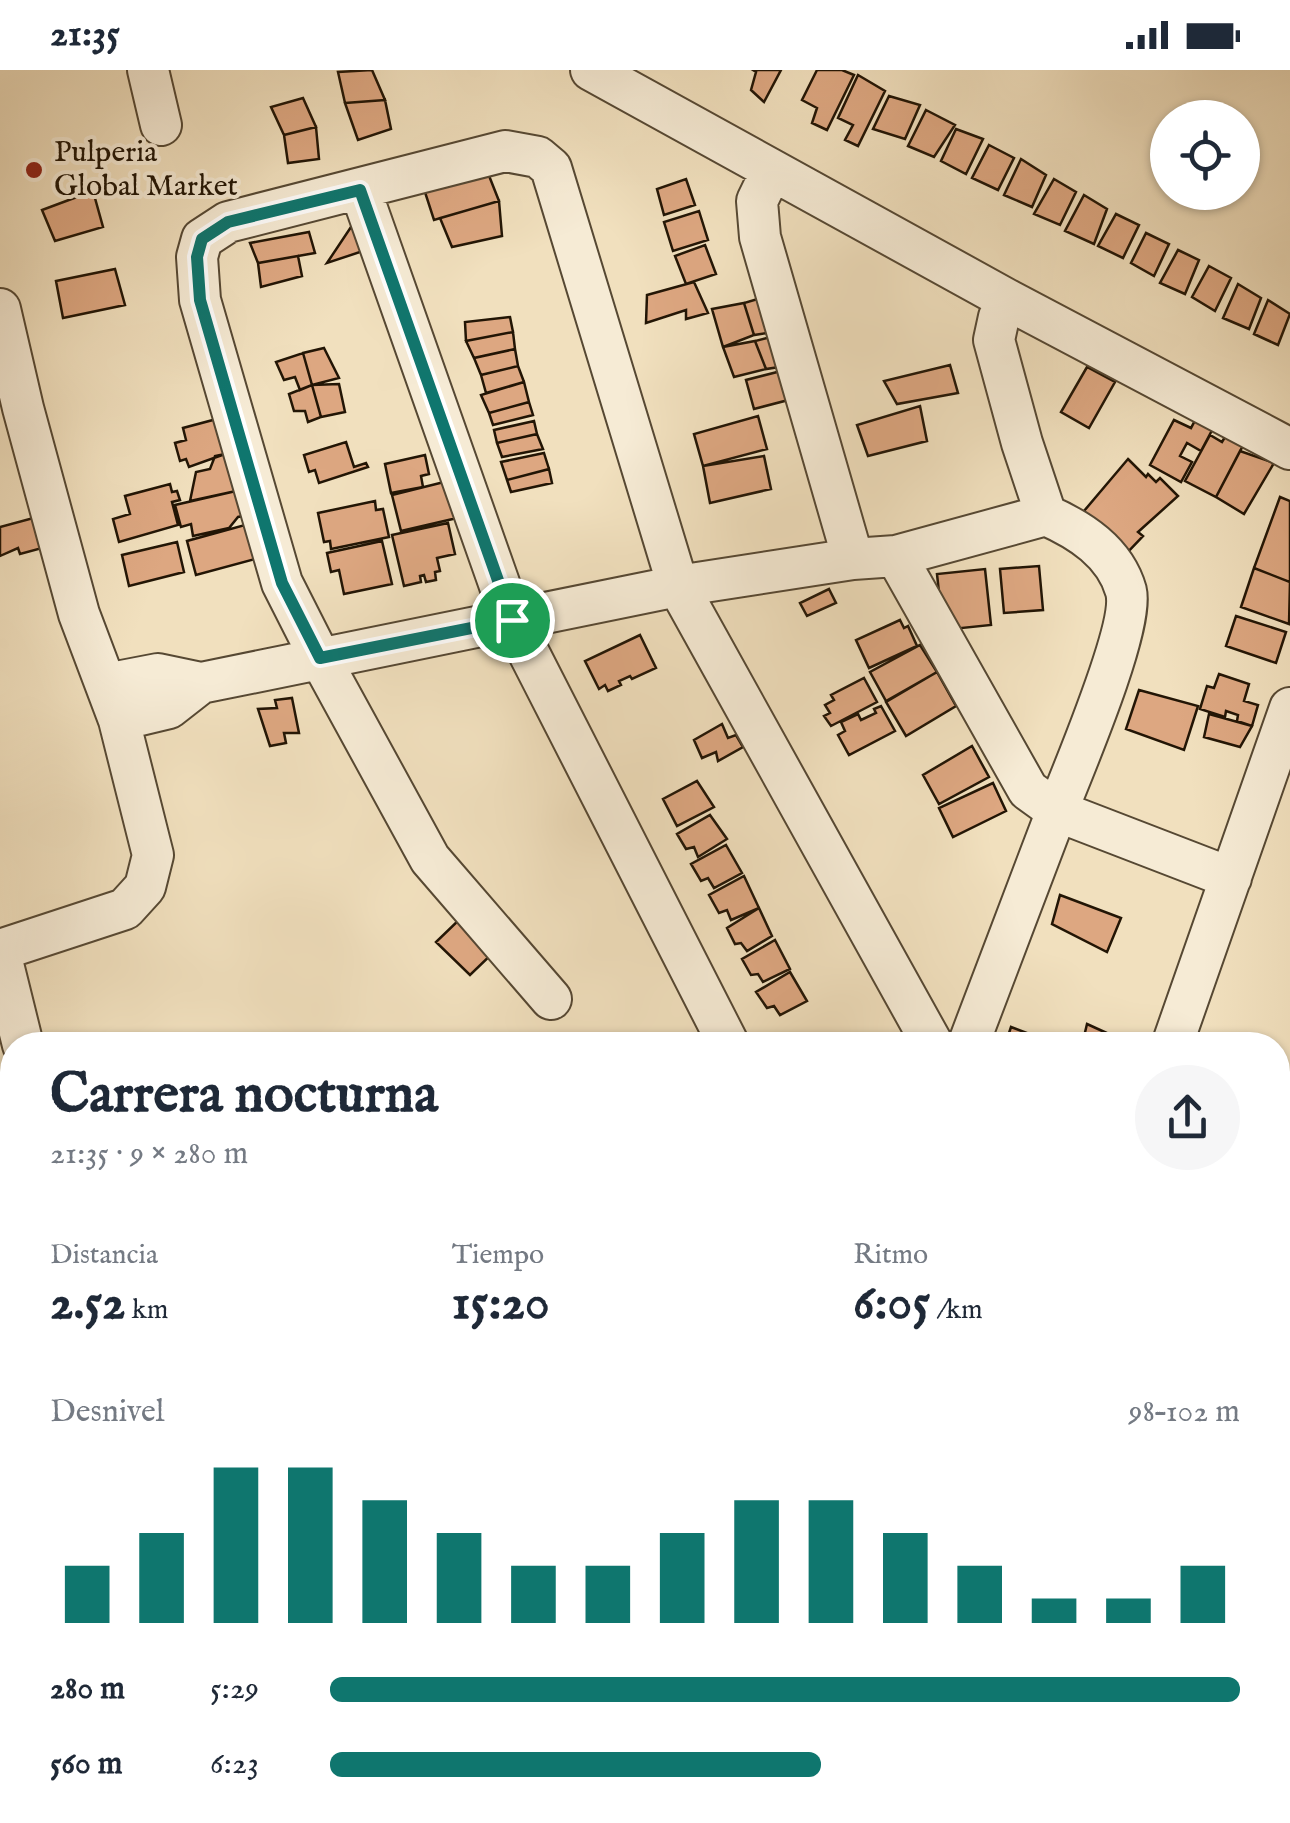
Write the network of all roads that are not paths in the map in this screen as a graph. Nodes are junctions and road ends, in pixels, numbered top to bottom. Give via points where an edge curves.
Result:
1 (148, 70) edge
2 (590, 70) edge
3 (161, 125) dead end
4 (772, 170) junction
5 (360, 190) junction
6 (1008, 300) junction
7 (0, 310) edge
8 (1290, 450) edge
9 (1046, 514) junction
10 (896, 556) junction
11 (852, 559) junction
12 (678, 586) junction
13 (512, 620) junction
14 (320, 658) junction
15 (113, 702) junction
16 (1290, 708) edge
17 (1057, 810) junction
18 (1231, 878) junction
19 (0, 951) edge
20 (551, 998) dead end
21 (20, 1032) edge
22 (722, 1032) edge
23 (925, 1032) edge
24 (973, 1032) edge
25 (1177, 1032) edge

1 - 3 street
2 - 4 street
4 - 6 street
4 - 11 street via 758,201 760,237
5 - 12 street via 505,151 551,168
5 - 13 street
5 - 14 street via 228,222 202,239 197,257 200,300 282,583
6 - 8 street
6 - 9 street via 994,340
7 - 15 street via 80,614
9 - 10 street
9 - 17 street via 1090,538 1127,595 1096,715
10 - 11 street
10 - 17 street via 1028,790
11 - 12 street
12 - 13 street
12 - 23 street
13 - 14 street
13 - 22 street
14 - 15 street via 201,683 158,674
14 - 20 street via 430,859
15 - 19 street via 153,855 145,886 125,909
16 - 18 street
17 - 18 street
17 - 24 street
18 - 25 street
19 - 21 street

